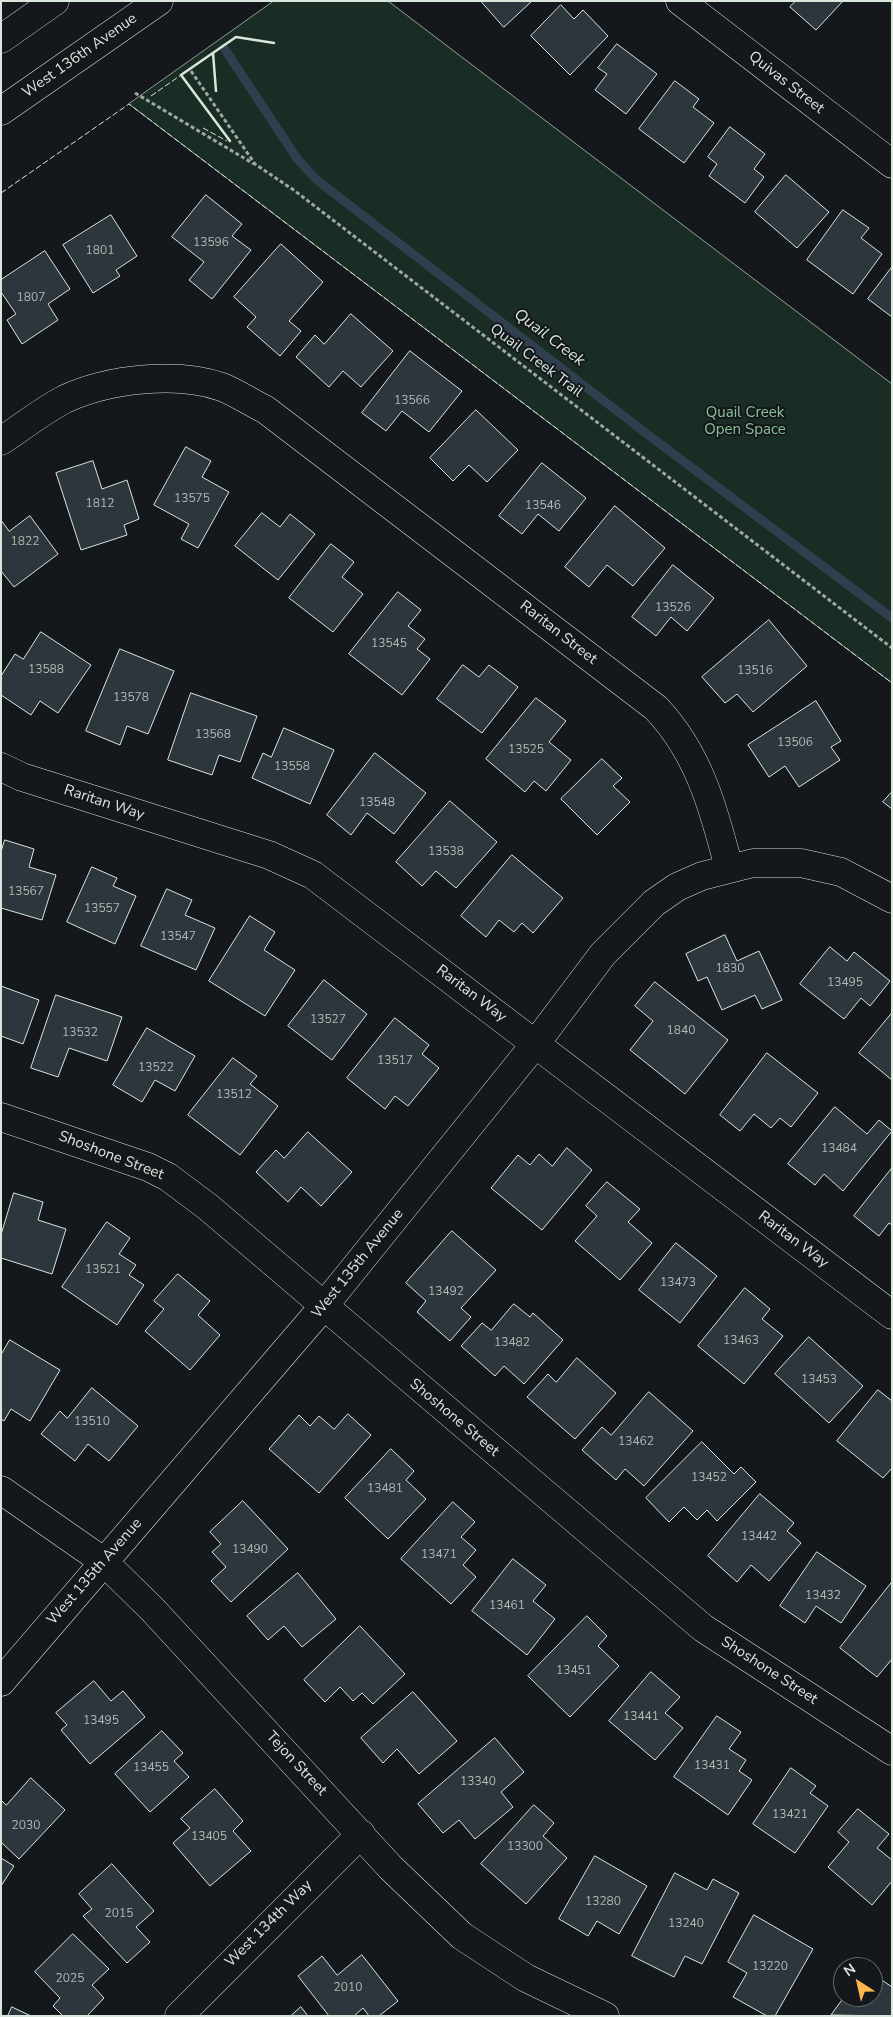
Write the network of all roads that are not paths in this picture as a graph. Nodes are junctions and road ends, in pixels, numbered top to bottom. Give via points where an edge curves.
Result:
1 (56, 1) edge
2 (159, 1) edge
3 (689, 4) edge
4 (1, 39) edge
5 (1, 112) edge
6 (892, 164) edge
7 (1, 441) edge
8 (1, 767) edge
9 (729, 868) junction
10 (892, 899) edge
11 (536, 1043) junction
12 (1, 1117) edge
13 (323, 1307) junction
14 (892, 1315) edge
15 (1, 1490) edge
16 (103, 1561) junction
17 (1, 1682) edge
18 (892, 1751) edge
19 (361, 1834) junction
20 (180, 2016) edge
21 (605, 2016) edge

1 - 4 street
2 - 5 street, West 136th Avenue
3 - 6 street, Quivas Street
7 - 9 street, Raritan Street via 57,404 91,389 167,378 223,388 266,410 656,708 673,726 690,753 713,806
8 - 11 street, Raritan Way via 269,855 314,875
9 - 10 street via 801,863 841,872
9 - 11 street, West 135th Avenue via 677,887 633,922 603,954
11 - 13 street, West 135th Avenue
11 - 14 street, Raritan Way
12 - 13 street, Shoshone Street via 148,1167 168,1177 208,1207
13 - 16 street, West 135th Avenue
13 - 18 street, Shoshone Street via 703,1628
15 - 16 street, Tejon Street
16 - 17 street, West 135th Avenue
16 - 19 street, Tejon Street via 152,1609
19 - 20 street, West 134th Way
19 - 21 street, Tejon Street via 391,1868 462,1936 526,1978

